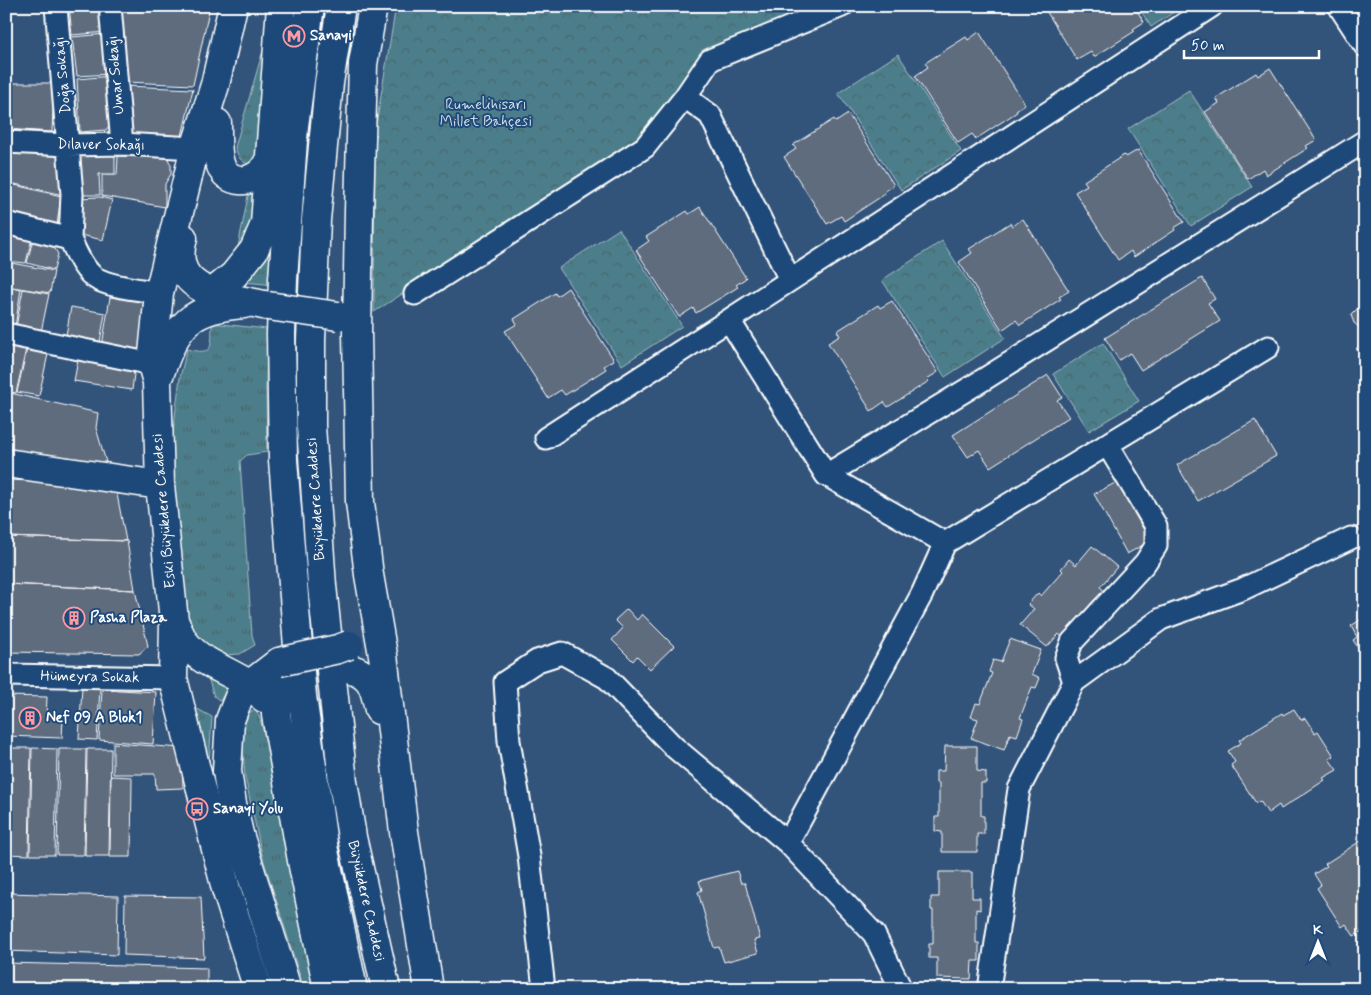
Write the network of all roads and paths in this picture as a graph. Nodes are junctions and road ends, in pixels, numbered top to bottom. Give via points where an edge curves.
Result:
1 (56, 6) edge
2 (110, 6) edge
3 (233, 6) edge
4 (242, 6) edge
5 (281, 6) edge
6 (310, 6) edge
7 (341, 6) edge
8 (373, 6) edge
9 (842, 6) edge
10 (1212, 6) edge
11 (1339, 6) edge
12 (1365, 46) edge
13 (685, 97) junction
14 (217, 123) junction
15 (1365, 141) edge
16 (6, 142) edge
17 (122, 144) junction
18 (68, 145) junction
19 (195, 148) junction
20 (269, 160) junction
21 (6, 223) edge
22 (70, 239) junction
23 (790, 280) junction
24 (159, 293) junction
25 (212, 293) junction
26 (415, 294) dead end
27 (268, 306) junction
28 (729, 320) junction
29 (347, 325) junction
30 (6, 334) edge
31 (1268, 346) dead end
32 (155, 373) junction
33 (546, 438) dead end
34 (1107, 444) junction
35 (6, 462) edge
36 (826, 474) junction
37 (160, 485) junction
38 (1351, 538) dead end
39 (945, 543) junction
40 (369, 574) junction
41 (174, 621) junction
42 (346, 656) junction
43 (221, 669) junction
44 (287, 669) junction
45 (6, 675) edge
46 (173, 678) junction
47 (1074, 682) junction
48 (249, 686) junction
49 (276, 715) junction
50 (395, 764) junction
51 (788, 842) junction
52 (258, 989) edge
53 (288, 989) edge
54 (328, 989) edge
55 (354, 989) edge
56 (386, 989) edge
57 (429, 989) edge
58 (544, 989) edge
59 (901, 989) edge
60 (988, 989) edge

1 - 18 street, Doğa Sokağı
2 - 17 street, Umar Sokağı
3 - 19 main road, Eski Büyükdere Caddesi via 215,85
4 - 14 main road
5 - 20 main road
6 - 55 main road, Büyükdere Caddesi via 294,126 282,279 284,460 302,696 324,851
7 - 56 main road, Büyükdere Caddesi via 327,99 316,220 310,426 322,586 343,782
8 - 29 main road via 363,64
9 - 13 street via 710,60
10 - 23 street
11 - 12 street
13 - 23 street via 710,115
13 - 26 street via 644,147
14 - 20 main road via 219,160 225,172 237,179 249,180 260,175
14 - 25 main road via 181,244 180,260 192,283
15 - 36 street
16 - 18 street, Dilaver Sokağı
17 - 18 street, Dilaver Sokağı
17 - 19 street, Dilaver Sokağı
18 - 22 street, Doğa Sokağı via 72,194
19 - 24 main road, Eski Büyükdere Caddesi
20 - 25 main road via 264,224 254,250 234,275
21 - 22 street
22 - 24 street via 88,272 97,278
23 - 28 street
24 - 32 main road, Eski Büyükdere Caddesi
25 - 27 main road
25 - 32 main road via 190,305 173,324
27 - 29 main road, bridge
27 - 32 main road via 227,305 190,319 179,329
28 - 33 street
28 - 36 street
29 - 40 main road via 360,502
30 - 32 street
31 - 34 street
32 - 37 main road, Eski Büyükdere Caddesi
34 - 39 street
34 - 47 street via 1156,526 1156,546 1145,563 1072,642 1066,658
35 - 37 main road
36 - 39 street
37 - 41 main road, Eski Büyükdere Caddesi
38 - 47 street via 1243,589 1161,619
39 - 51 street via 922,594
40 - 42 main road via 369,600 362,628
40 - 50 main road
41 - 43 main road via 186,645
41 - 46 main road, Eski Büyükdere Caddesi
42 - 44 main road, bridge via 338,650
42 - 50 main road via 371,681 376,692 382,725 391,742
43 - 44 main road via 238,673
43 - 48 main road
44 - 48 main road
44 - 49 main road via 276,694
45 - 46 street, Hümeyra Sokak
46 - 52 main road, Eski Büyükdere Caddesi via 226,889
47 - 60 street via 1019,789
48 - 49 main road via 260,694
48 - 53 main road via 239,697 230,720 227,771 240,834
49 - 54 main road
50 - 57 main road
51 - 58 street via 674,747 607,678 562,653 537,661 505,682 509,741 529,856
51 - 59 street via 874,934

